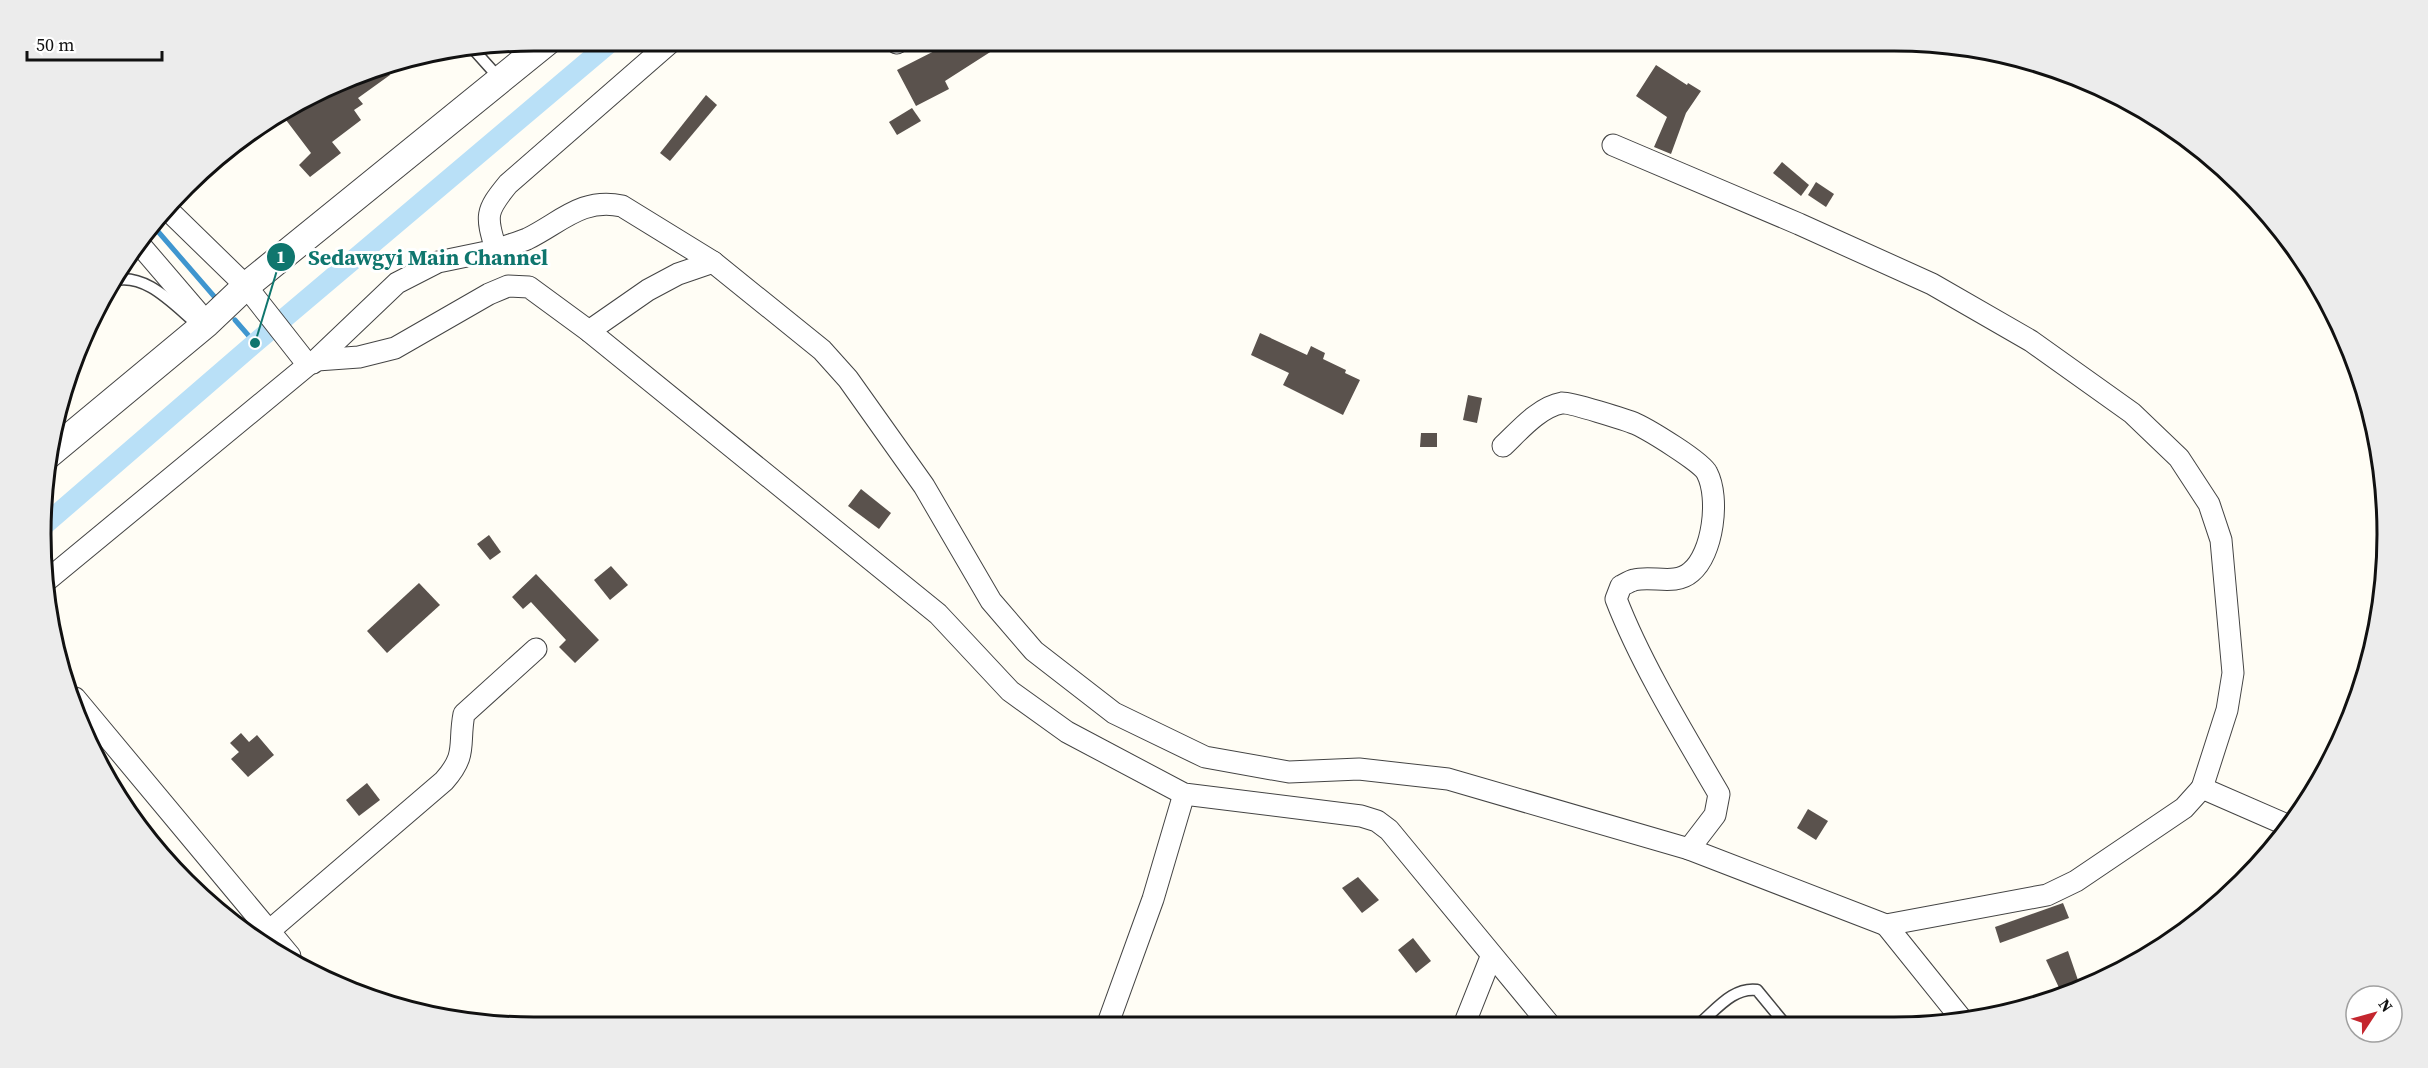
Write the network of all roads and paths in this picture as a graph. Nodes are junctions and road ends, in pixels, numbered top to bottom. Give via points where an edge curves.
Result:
1 (535, 51) edge
2 (659, 51) edge
3 (478, 54) edge
4 (502, 80) junction
5 (1612, 145) dead end
6 (172, 214) edge
7 (496, 249) junction
8 (144, 250) edge
9 (713, 262) junction
10 (124, 279) edge
11 (251, 292) junction
12 (204, 325) junction
13 (589, 331) junction
14 (307, 358) junction
15 (59, 446) edge
16 (1503, 446) dead end
17 (53, 575) edge
18 (536, 649) dead end
19 (85, 710) edge
20 (2202, 788) junction
21 (1184, 794) junction
22 (2281, 823) edge
23 (1689, 849) junction
24 (1886, 925) junction
25 (262, 931) edge
26 (1491, 957) junction
27 (1957, 1013) edge
28 (1110, 1017) edge
29 (1467, 1017) edge
30 (1543, 1017) edge
31 (1708, 1017) edge
32 (1779, 1017) edge

1 - 4 street
2 - 7 street via 508,184 494,201 488,221
3 - 4 lane
4 - 11 street
5 - 20 street via 1932,284 2031,341 2132,413 2179,458 2209,504 2221,540 2233,673 2227,710
6 - 11 street
7 - 9 street via 527,239 582,207 608,203 621,206
7 - 14 street via 438,262 397,283
8 - 12 street
9 - 13 street via 648,290
9 - 23 street via 822,350 848,379 924,486 991,601 1034,651 1114,713 1205,757 1289,772 1359,770 1448,779
10 - 12 lane via 150,285
11 - 12 street
11 - 14 street
12 - 15 street
13 - 14 street via 530,287 508,286 395,348 359,357
13 - 21 street via 938,614 1010,691 1067,732
14 - 17 street
16 - 23 street via 1547,409 1563,403 1636,424 1697,461 1707,472 1713,522 1703,557 1691,572 1677,579 1634,580 1621,586 1616,599 1683,734 1719,794 1715,815
18 - 25 street via 465,714 461,755 444,782
19 - 25 street
20 - 22 street
20 - 24 street via 2184,808 2076,881 2047,895
21 - 26 street via 1377,821 1389,830
21 - 28 street via 1153,899
23 - 24 street
24 - 27 street
26 - 29 street
26 - 30 street
31 - 32 lane via 1747,989 1758,990

